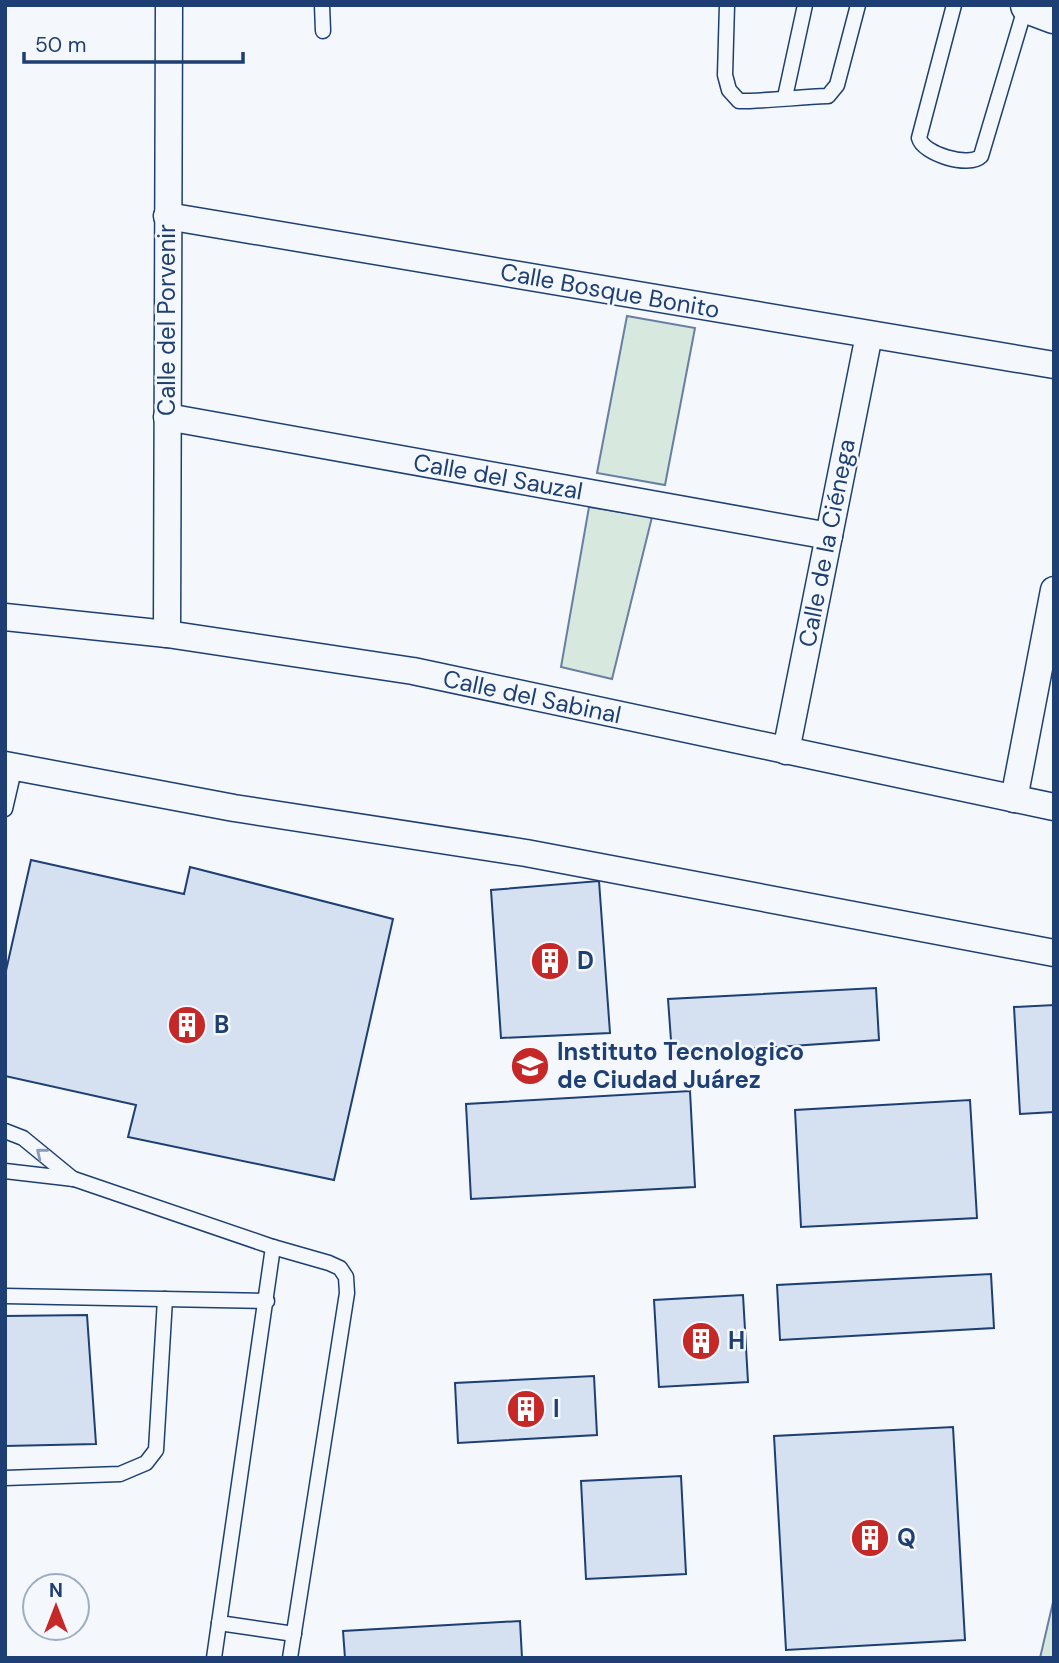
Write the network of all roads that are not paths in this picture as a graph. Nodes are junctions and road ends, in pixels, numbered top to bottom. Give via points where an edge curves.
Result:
1 (169, 5) edge
2 (322, 5) edge
3 (727, 5) edge
4 (805, 5) edge
5 (858, 5) edge
6 (954, 5) edge
7 (1028, 5) edge
8 (1054, 13) edge
9 (323, 31) dead end
10 (785, 97) junction
11 (167, 216) junction
12 (869, 335) junction
13 (1054, 365) edge
14 (167, 417) junction
15 (829, 536) junction
16 (1054, 590) edge
17 (5, 617) edge
18 (167, 634) junction
19 (786, 751) junction
20 (10, 765) edge
21 (1014, 799) junction
22 (1054, 807) edge
23 (5, 809) edge
24 (1054, 953) edge
25 (5, 1131) edge
26 (5, 1171) edge
27 (74, 1179) junction
28 (273, 1247) junction
29 (5, 1296) edge
30 (165, 1299) junction
31 (267, 1301) junction
32 (5, 1478) edge
33 (219, 1623) junction
34 (294, 1634) junction
35 (214, 1658) edge
36 (290, 1658) edge

1 - 11 street, Calle del Porvenir
2 - 9 lane
3 - 10 lane via 725,75 729,90 739,101
4 - 10 lane
5 - 10 lane via 837,85 828,96
6 - 7 lane via 919,138 927,150 967,162 981,156
7 - 8 main road
11 - 12 street, Calle Bosque Bonito
11 - 14 street, Calle del Porvenir
12 - 13 street, Calle Bosque Bonito
12 - 15 street, Calle de la Ciénega
14 - 15 street, Calle del Sauzal
14 - 18 street, Calle del Porvenir
15 - 19 street, Calle de la Ciénega
16 - 21 street
17 - 18 street, Calle del Sabinal
18 - 19 street, Calle del Sabinal via 413,671
19 - 21 street, Calle del Sabinal
20 - 23 lane
20 - 24 street via 234,808 526,853
21 - 22 street, Calle del Sabinal
27 -> 25 lane via 23,1138
26 - 27 lane
27 - 28 lane
28 - 31 lane
28 - 34 lane via 340,1268 348,1286
29 - 30 lane
30 - 31 lane
30 - 32 lane via 156,1450 146,1462 120,1474
31 - 33 lane
33 - 34 lane
33 - 35 lane
34 - 36 lane

